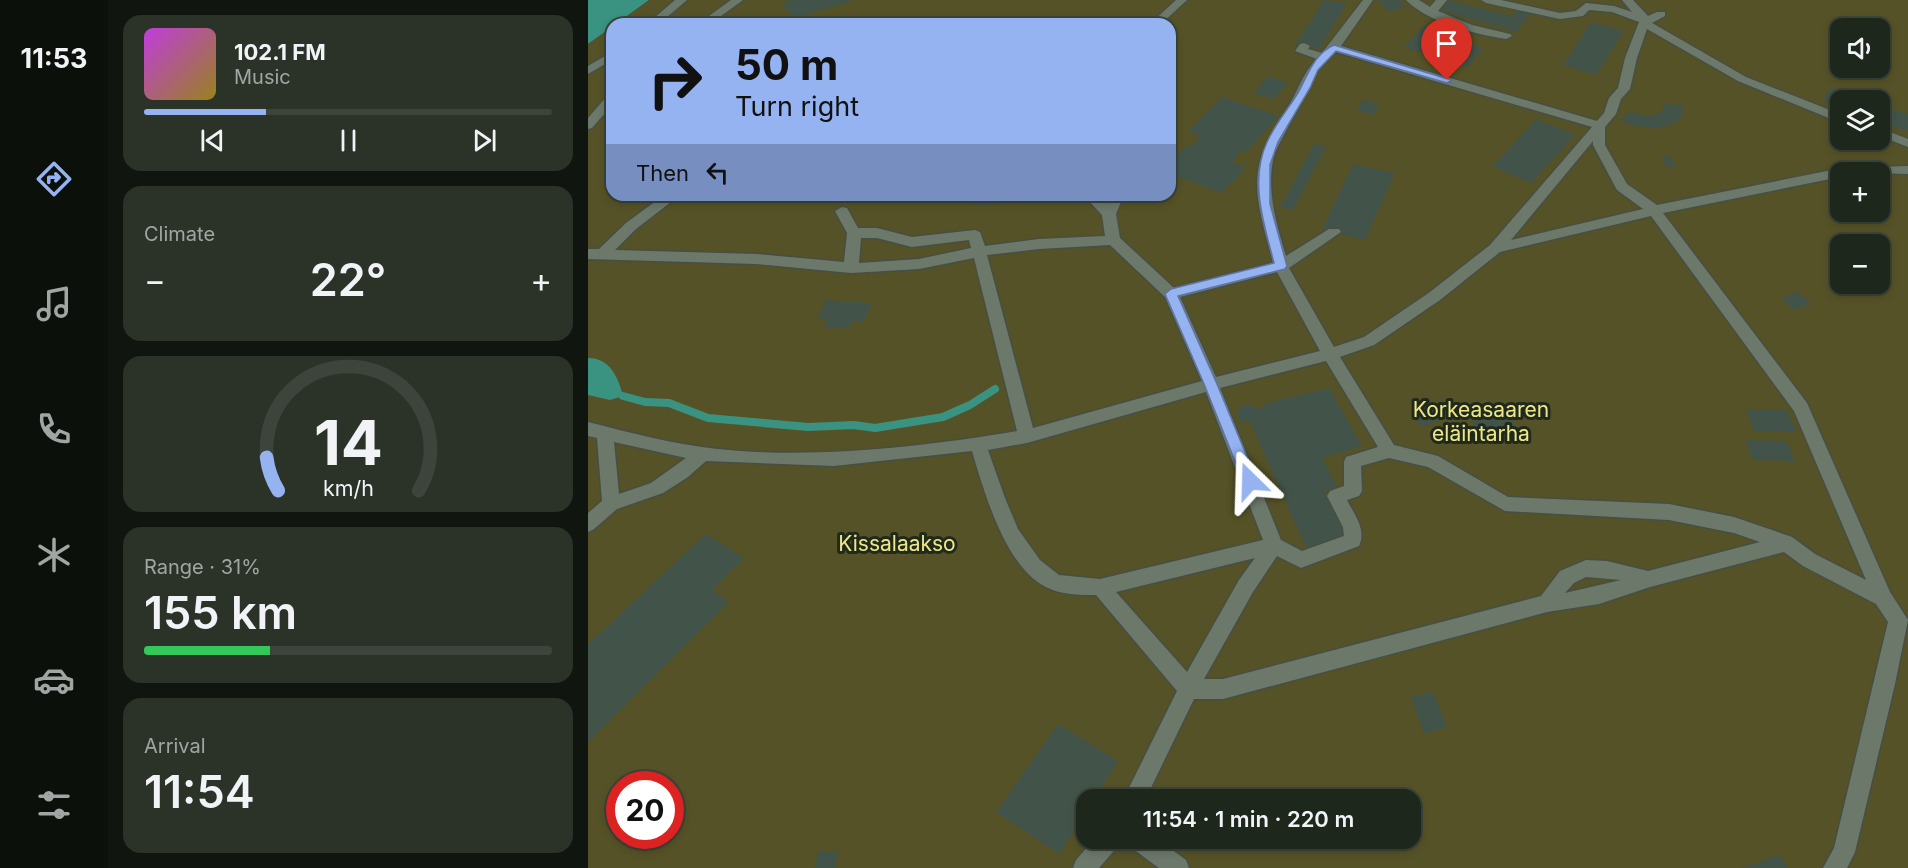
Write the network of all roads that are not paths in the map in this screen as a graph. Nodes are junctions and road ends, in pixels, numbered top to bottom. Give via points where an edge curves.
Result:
1 (682, 0) edge
2 (738, 0) edge
3 (1182, 0) edge
4 (1368, 0) edge
5 (1411, 0) edge
6 (1442, 0) edge
7 (1486, 0) edge
8 (1541, 0) edge
9 (1627, 0) edge
10 (1583, 7) edge
11 (1431, 13) junction
12 (1661, 14) dead end
13 (660, 18) edge
14 (712, 18) edge
15 (1162, 18) edge
16 (1645, 22) junction
17 (1506, 36) dead end
18 (1304, 46) dead end
19 (1334, 48) junction
20 (1323, 57) junction
21 (606, 59) edge
22 (588, 71) edge
23 (606, 105) edge
24 (1830, 114) edge
25 (588, 125) edge
26 (1599, 125) junction
27 (1890, 136) edge
28 (1908, 143) edge
29 (1908, 170) edge
30 (1890, 171) edge
31 (1830, 175) edge
32 (664, 201) edge
33 (1096, 201) edge
34 (1114, 201) edge
35 (1654, 210) junction
36 (842, 211) dead end
37 (1109, 214) junction
38 (1335, 232) dead end
39 (854, 233) junction
40 (1113, 240) junction
41 (1494, 248) junction
42 (977, 252) junction
43 (595, 255) edge
44 (1281, 266) junction
45 (851, 268) junction
46 (1171, 294) junction
47 (1330, 354) junction
48 (1211, 384) junction
49 (596, 431) edge
50 (1028, 436) junction
51 (978, 444) junction
52 (1389, 451) junction
53 (702, 454) junction
54 (611, 504) junction
55 (588, 524) edge
56 (1786, 543) junction
57 (1274, 545) junction
58 (1649, 579) junction
59 (1100, 587) junction
60 (1883, 598) junction
61 (1547, 603) junction
62 (1903, 622) edge
63 (1188, 689) junction
64 (1139, 789) edge
65 (1100, 849) edge
66 (1152, 849) edge
67 (1084, 868) edge
68 (1178, 868) edge
69 (1834, 868) edge

1 - 13 lane
2 - 14 lane
3 - 15 lane
4 - 19 lane
5 - 11 lane
6 - 11 lane
7 - 10 lane via 1560,16
8 - 10 lane
9 - 16 lane
10 - 16 lane via 1614,9
11 - 17 lane via 1479,31
12 - 16 lane
16 - 24 lane via 1742,79
16 - 26 lane via 1624,89
18 - 20 lane via 1301,51
19 - 20 lane
19 - 26 lane
20 - 44 lane via 1272,142 1265,165 1265,204
21 - 22 lane
23 - 25 lane
26 - 35 lane via 1599,145 1622,187
26 - 41 lane
27 - 28 lane
29 - 30 lane
31 - 35 lane
32 - 43 lane
33 - 37 lane
34 - 37 lane
35 - 41 lane
35 - 60 lane via 1801,408
36 - 39 lane
37 - 40 lane
38 - 44 lane
39 - 42 lane via 877,233 912,242 975,235
39 - 45 lane
40 - 42 lane
40 - 46 lane
41 - 47 lane via 1435,296 1369,341
42 - 45 lane via 919,264
42 - 50 lane
43 - 45 lane via 756,259
44 - 46 lane
44 - 47 lane
46 - 48 lane
47 - 48 lane
47 - 52 lane
48 - 50 lane
48 - 57 lane
49 - 53 lane
49 - 54 lane
50 - 51 lane
51 - 53 lane via 834,459
51 - 59 lane via 1009,526 1028,559 1048,579 1078,587
52 - 56 lane via 1432,461 1505,504 1668,512 1734,525
52 - 57 lane via 1352,462 1353,491 1336,496 1352,527 1353,540 1301,560
53 - 54 lane via 657,488
54 - 55 lane
56 - 58 lane
56 - 60 lane via 1809,560
57 - 59 lane
57 - 63 lane via 1246,586
58 - 61 lane via 1570,602
58 - 61 lane via 1586,567 1566,577
59 - 63 lane
60 - 62 lane
61 - 63 lane via 1223,689
62 - 69 lane via 1844,852
63 - 64 lane
65 - 67 lane
66 - 68 lane

